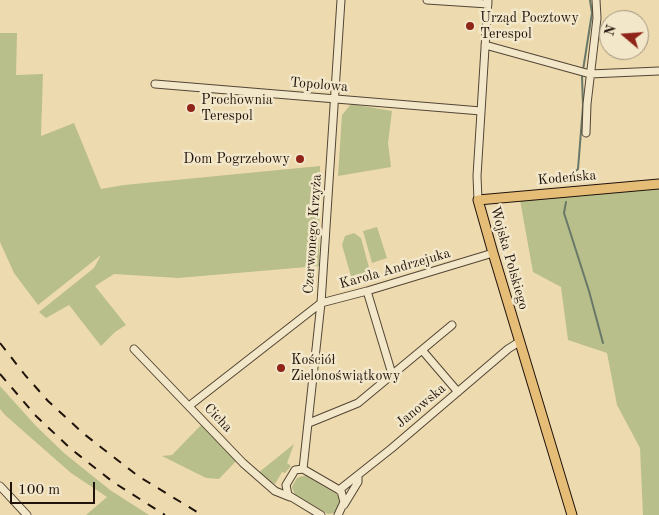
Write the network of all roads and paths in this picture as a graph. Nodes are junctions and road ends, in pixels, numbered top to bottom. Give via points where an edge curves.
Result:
1 (341, 0) edge
2 (427, 0) edge
3 (596, 0) edge
4 (488, 2) edge
5 (485, 45) junction
6 (659, 71) edge
7 (590, 74) junction
8 (156, 84) dead end
9 (334, 98) junction
10 (481, 111) junction
11 (586, 133) dead end
12 (659, 184) edge
13 (478, 200) junction
14 (493, 253) junction
15 (367, 291) junction
16 (321, 303) junction
17 (452, 325) dead end
18 (520, 342) junction
19 (134, 349) dead end
20 (422, 350) junction
21 (392, 374) junction
22 (458, 392) junction
23 (189, 406) junction
24 (309, 423) junction
25 (304, 469) junction
26 (358, 475) junction
27 (0, 486) edge
28 (339, 490) junction
29 (290, 496) junction
30 (344, 505) junction
31 (27, 515) edge
32 (321, 515) edge
33 (338, 515) edge
34 (572, 515) edge

1 - 9 street, Czerwonego Krzyża
2 - 4 street
3 - 7 street
4 - 5 street, Wojska Polskiego
5 - 7 street
5 - 10 street, Wojska Polskiego
6 - 7 street
7 - 11 street
8 - 9 street, Topolowa
9 - 10 street, Topolowa
9 - 16 street, Czerwonego Krzyża
10 - 13 street, Wojska Polskiego
12 - 13 main road, Kodeńska
13 - 14 main road, Wojska Polskiego
14 - 15 street, Karola Andrzejuka
14 - 18 main road, Wojska Polskiego
15 - 16 street, Karola Andrzejuka
15 - 21 street
16 - 23 street, Karola Andrzejuka
16 - 24 street, Czerwonego Krzyża
17 - 20 street
18 - 22 street, Janowska
18 - 34 main road, Wojska Polskiego
19 - 23 street, Cicha
20 - 21 street
20 - 22 street
21 - 24 street via 358,403
22 - 26 street, Janowska
23 - 29 street, Cicha via 243,463 276,491
24 - 25 street, Czerwonego Krzyża
25 - 28 street
25 - 29 street via 295,470 287,482 286,490
26 - 28 street, Janowska
26 - 30 street via 358,482
27 - 31 street
28 - 30 street via 344,497
29 - 32 street, Cicha
30 - 33 street

